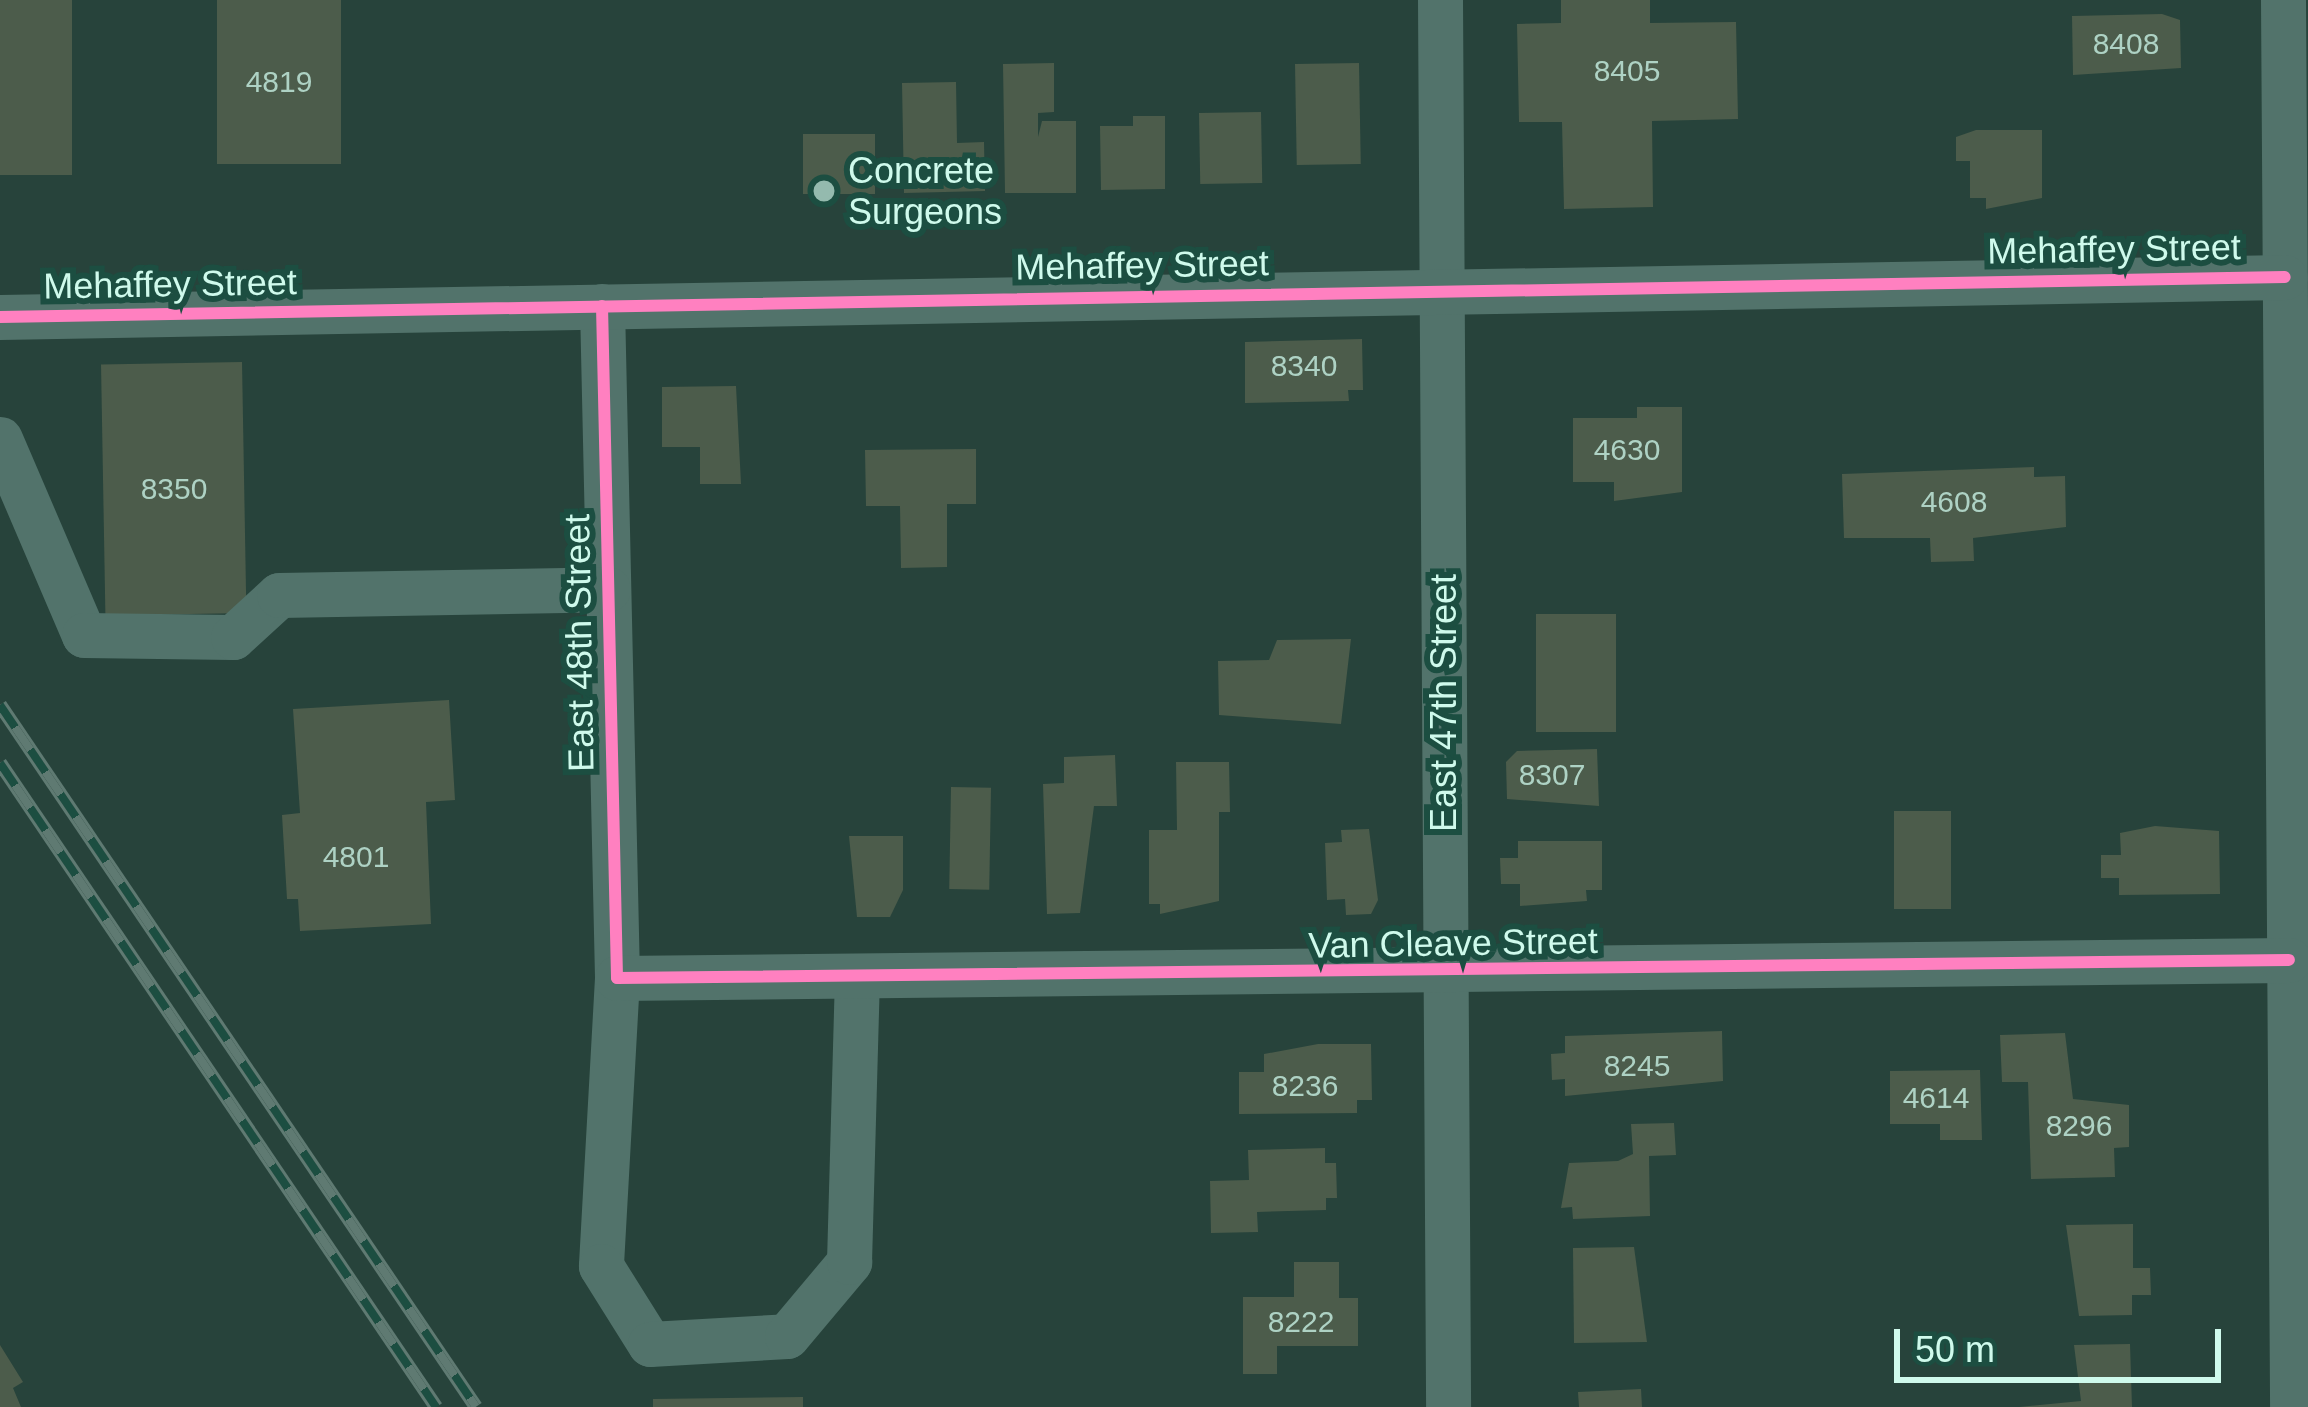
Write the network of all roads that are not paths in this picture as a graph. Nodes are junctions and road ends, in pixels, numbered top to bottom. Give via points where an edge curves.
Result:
1 (1440, 0) edge
2 (2283, 0) edge
3 (2285, 277) junction
4 (1442, 289) junction
5 (602, 306) junction
6 (0, 316) edge
7 (0, 440) edge
8 (608, 589) junction
9 (2289, 960) junction
10 (1446, 975) junction
11 (857, 976) junction
12 (616, 978) junction
13 (2300, 1356) edge
14 (1448, 1407) edge
15 (2292, 1407) edge

1 - 4 street, East 47th Street
2 - 3 street
3 - 4 street, Mehaffey Street
3 - 9 street
4 - 5 street, Mehaffey Street
4 - 10 street, East 47th Street
5 - 6 street, Mehaffey Street
5 - 8 street, East 48th Street
7 - 8 street via 85,635 233,637 279,595
8 - 12 street, East 48th Street
9 - 10 street, Van Cleave Street
9 - 13 street
10 - 11 street, Van Cleave Street
10 - 14 street, East 47th Street
11 - 12 street, Van Cleave Street
11 - 12 street, East 48th Street via 848,1262 787,1336 650,1344 601,1266
13 - 15 street

